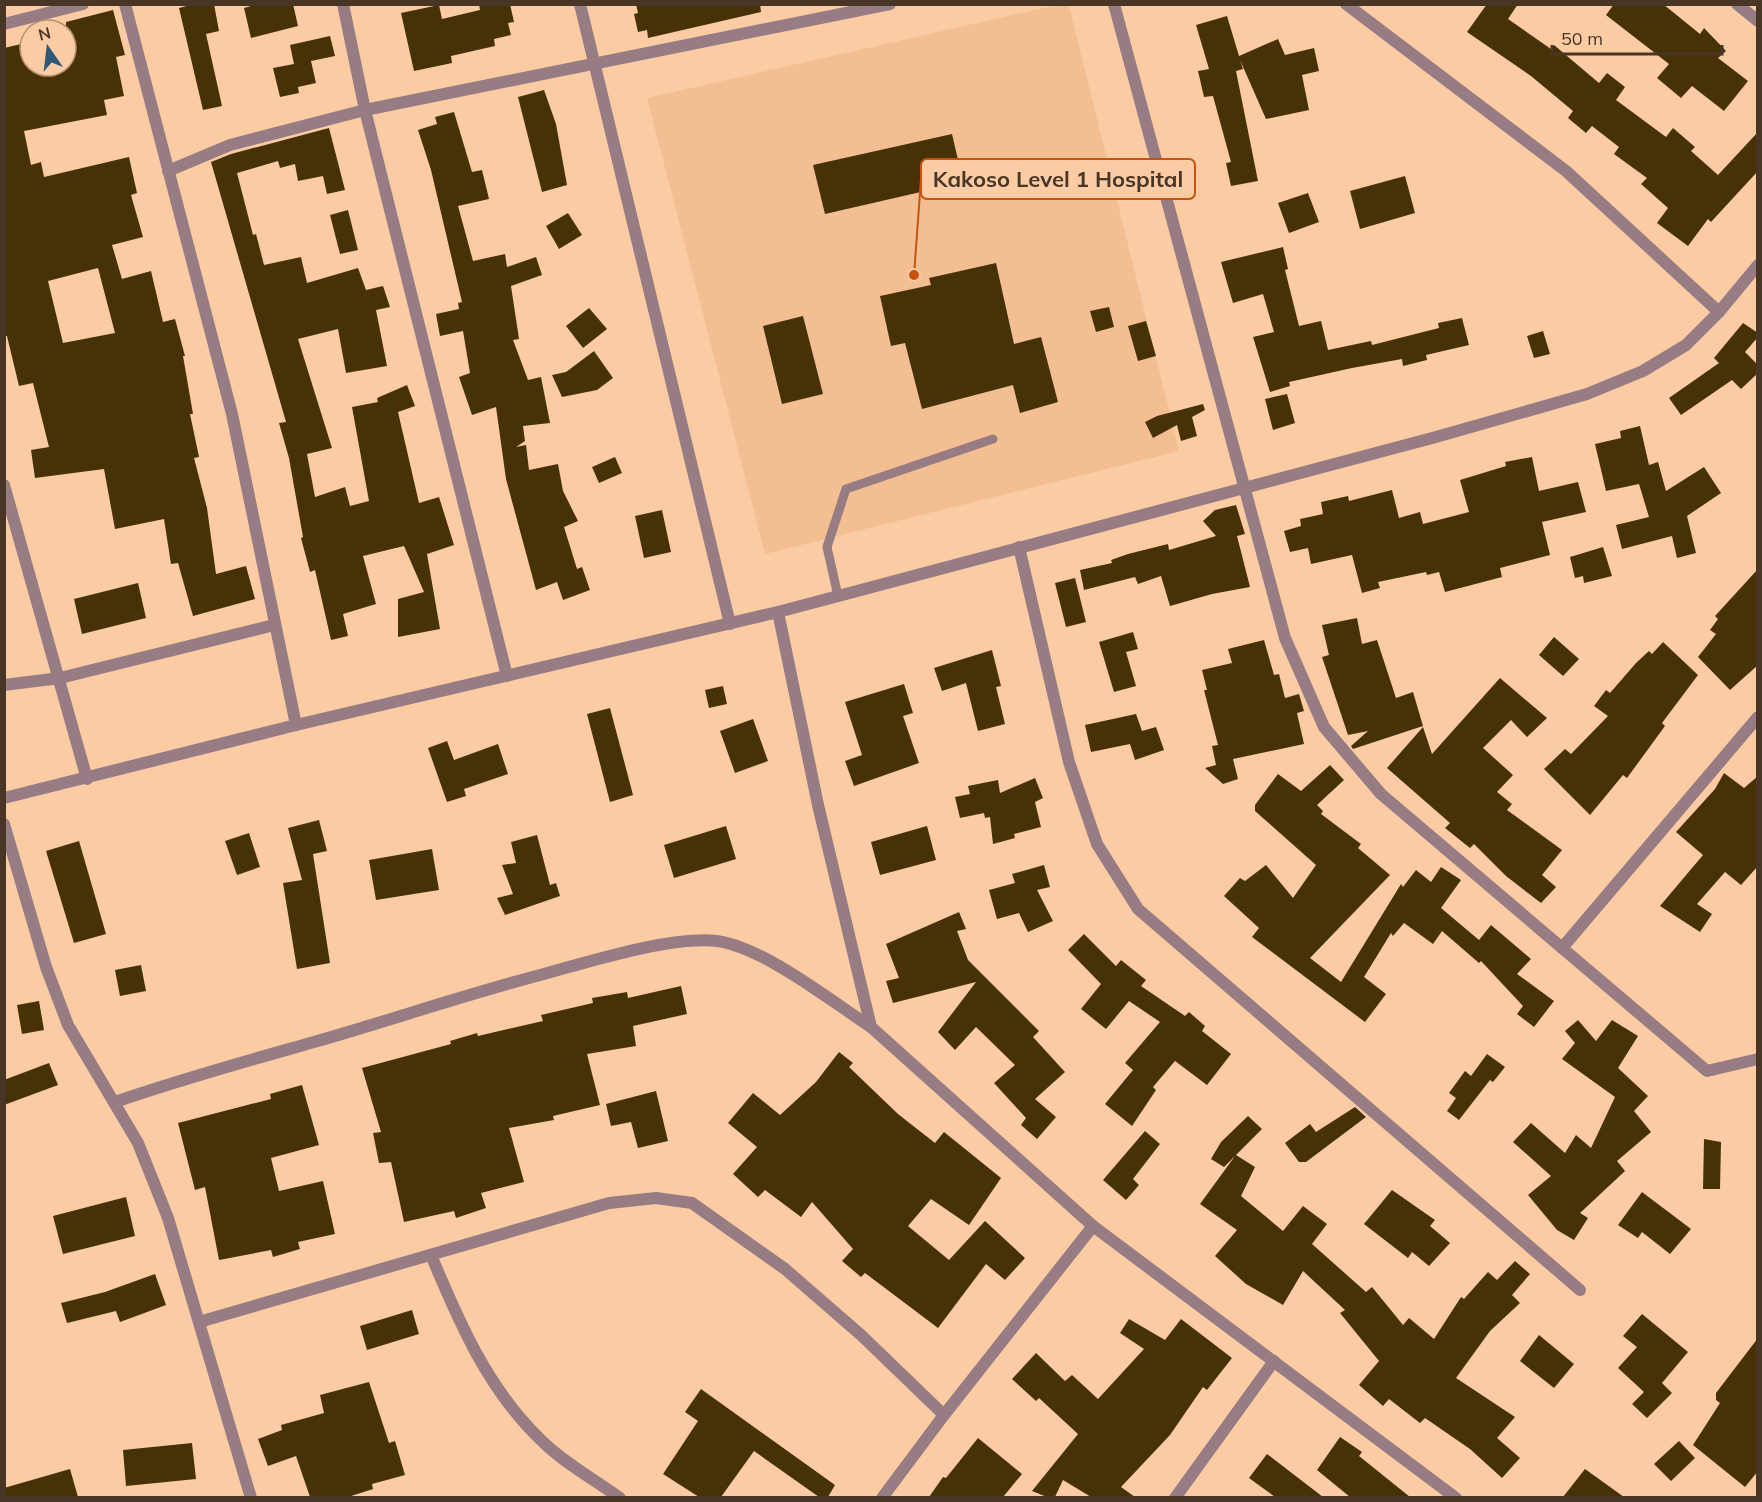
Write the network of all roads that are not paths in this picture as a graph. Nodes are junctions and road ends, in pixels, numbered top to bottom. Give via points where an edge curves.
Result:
1 (82, 4) edge
2 (125, 4) edge
3 (343, 4) edge
4 (580, 4) edge
5 (890, 4) edge
6 (1114, 4) edge
7 (1347, 4) edge
8 (1737, 4) edge
9 (1758, 21) edge
10 (4, 24) edge
11 (594, 64) junction
12 (365, 110) junction
13 (168, 171) junction
14 (1758, 265) edge
15 (1719, 312) junction
16 (993, 439) dead end
17 (4, 485) edge
18 (1242, 487) junction
19 (1019, 547) junction
20 (838, 596) junction
21 (778, 612) junction
22 (730, 624) junction
23 (274, 625) junction
24 (507, 676) junction
25 (60, 678) junction
26 (4, 685) edge
27 (1758, 717) edge
28 (296, 725) junction
29 (87, 779) junction
30 (4, 798) edge
31 (4, 824) edge
32 (1562, 948) junction
33 (871, 1027) junction
34 (1758, 1059) edge
35 (115, 1102) junction
36 (1093, 1226) junction
37 (431, 1255) junction
38 (1580, 1290) dead end
39 (199, 1322) junction
40 (1274, 1360) junction
41 (944, 1415) junction
42 (250, 1497) edge
43 (620, 1497) edge
44 (882, 1497) edge
45 (1175, 1497) edge
46 (1456, 1497) edge

1 - 10 street
2 - 13 street
3 - 12 street
4 - 11 street
5 - 11 street
6 - 18 street
7 - 15 street via 1566,171
8 - 9 street
11 - 12 street
11 - 22 street
12 - 13 street via 230,146
12 - 24 street
13 - 23 street via 232,414
14 - 15 street
15 - 18 street via 1686,345 1643,371 1587,394
16 - 20 lane via 846,489 827,547
17 - 25 street
18 - 19 street
18 - 32 street via 1285,638 1324,727 1381,794
19 - 20 street
19 - 38 street via 1069,762 1097,844 1137,909
20 - 21 street
21 - 22 street
21 - 33 street via 818,805
22 - 24 street
23 - 25 street
23 - 28 street
24 - 28 street
25 - 26 street
25 - 29 street
27 - 32 street
28 - 29 street
29 - 30 street
31 - 35 street via 46,967 68,1025
32 - 34 street via 1707,1071
33 - 35 street via 740,947 716,941 669,944 519,981 197,1073
33 - 36 street
35 - 39 street via 138,1143 168,1218
36 - 40 street
36 - 41 street
37 - 39 street
37 - 41 street via 609,1203 656,1198 692,1203 785,1269
37 - 43 street via 477,1357 507,1404 543,1443
39 - 42 street
40 - 45 street
40 - 46 street
41 - 44 street

